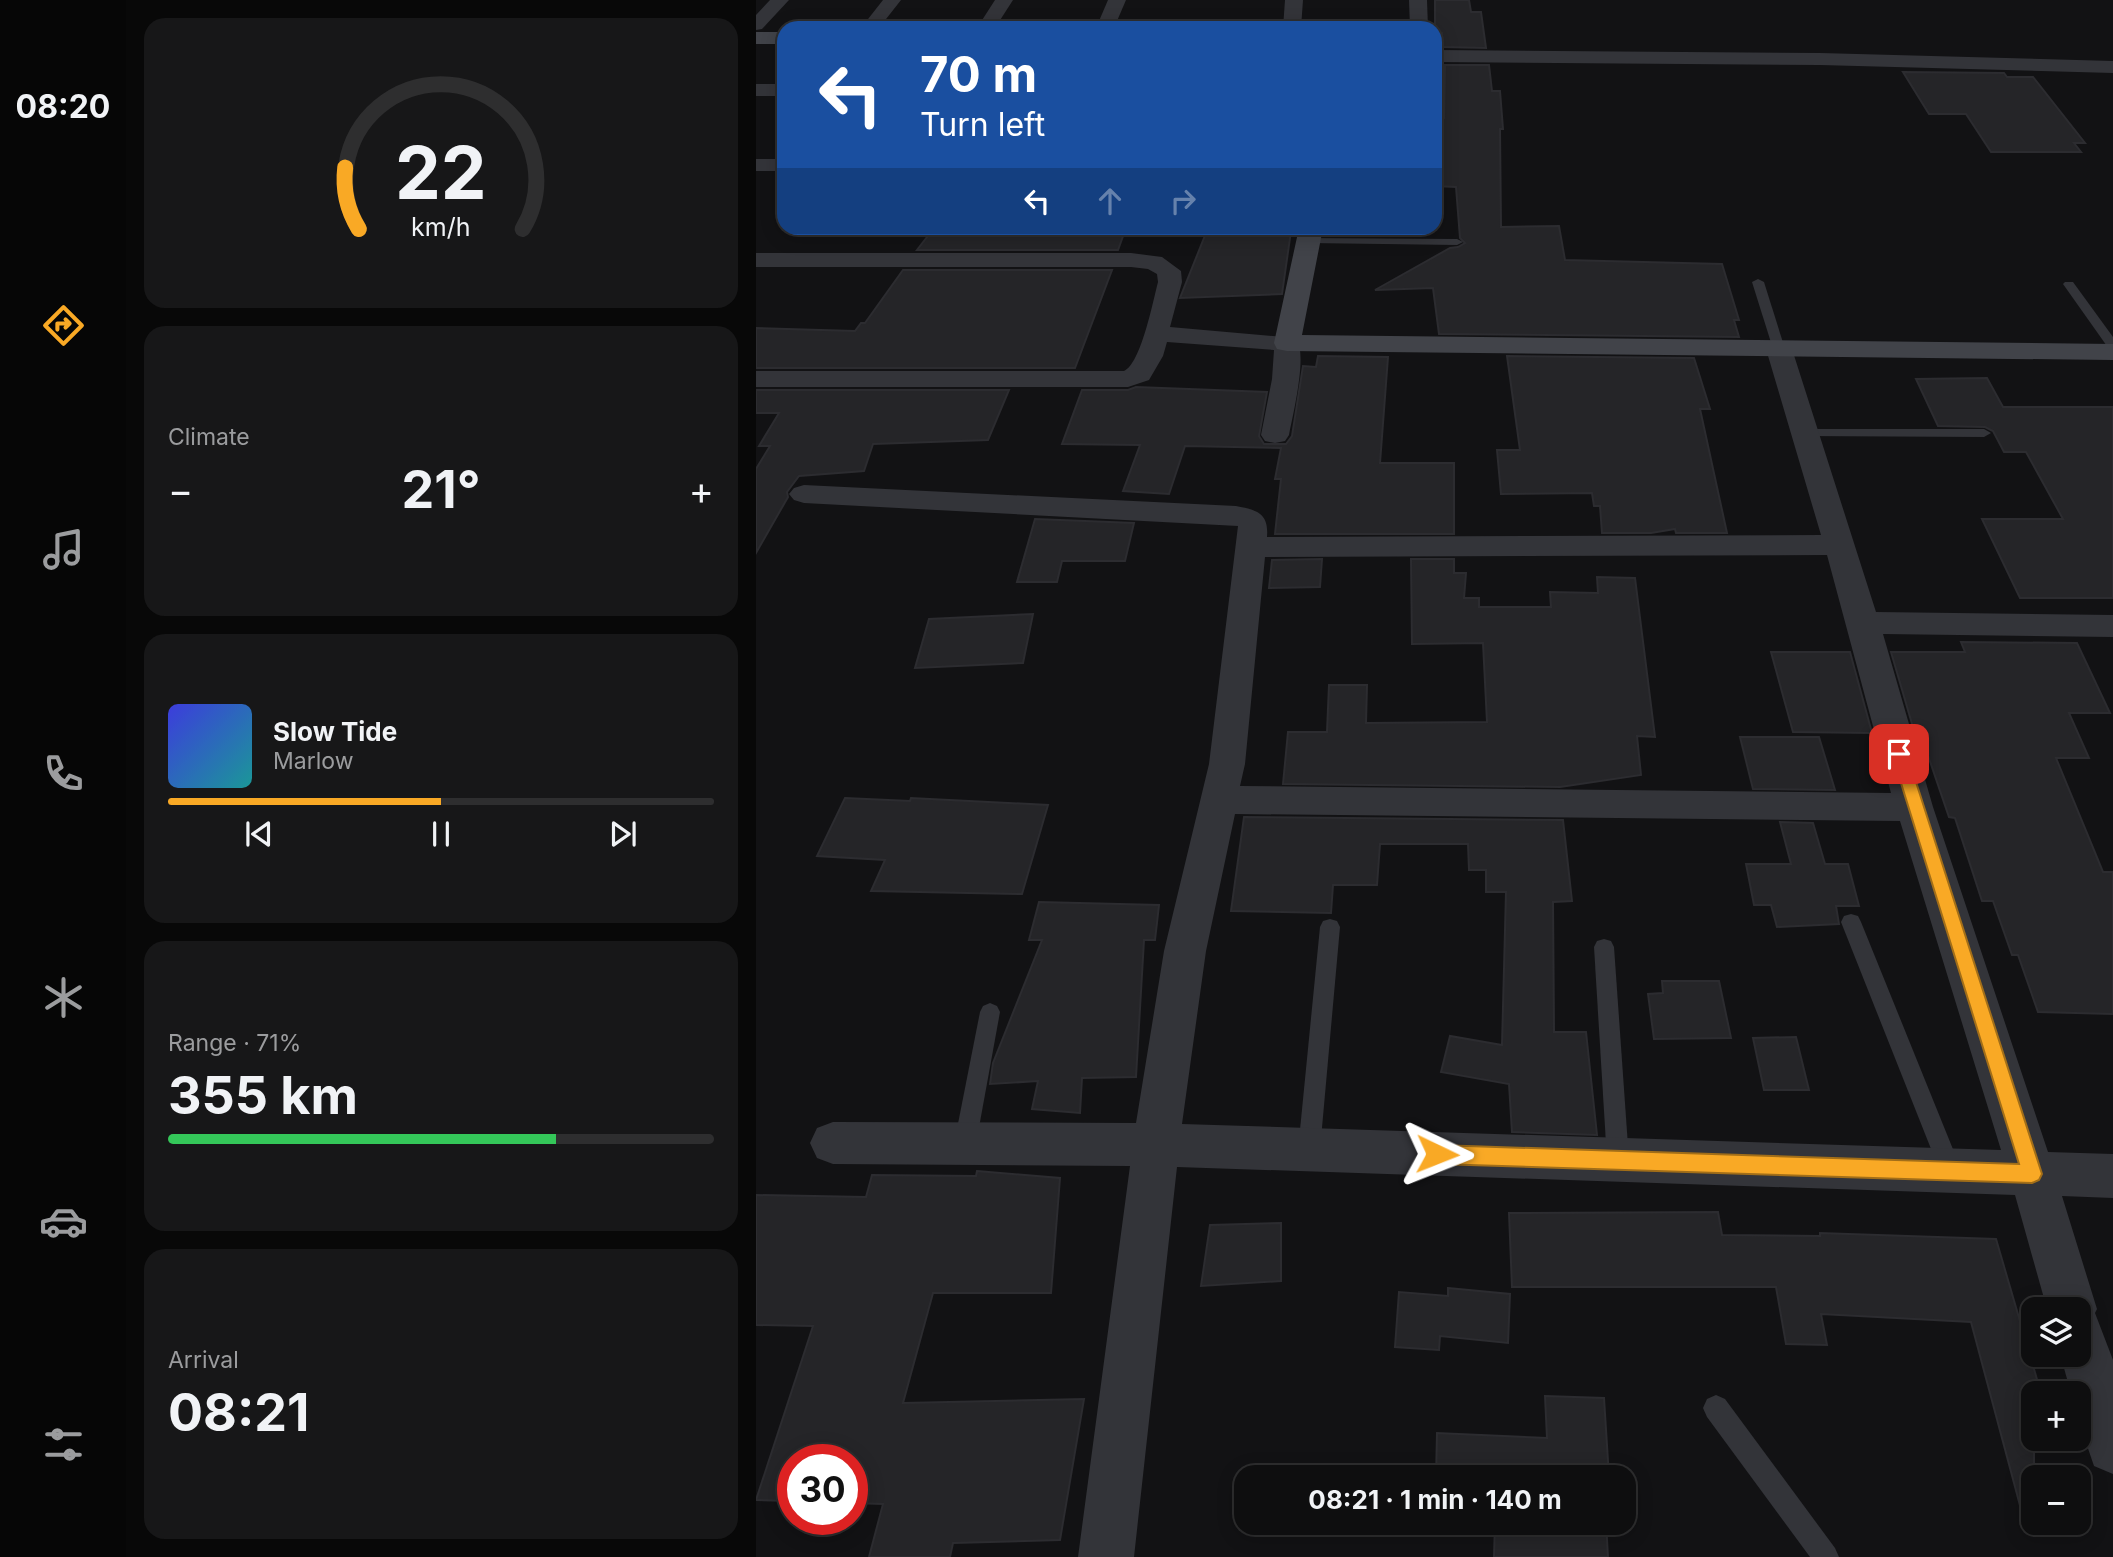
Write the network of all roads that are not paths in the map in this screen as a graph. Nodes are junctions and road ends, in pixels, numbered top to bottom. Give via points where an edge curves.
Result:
1 (780, 0) edge
2 (892, 0) edge
3 (1004, 0) edge
4 (1117, 0) edge
5 (1294, 0) edge
6 (1418, 0) edge
7 (876, 21) edge
8 (990, 21) edge
9 (1108, 21) edge
10 (1292, 21) edge
11 (1419, 21) edge
12 (756, 25) edge
13 (756, 38) edge
14 (777, 38) edge
15 (1442, 56) edge
16 (2113, 67) edge
17 (756, 90) edge
18 (777, 90) edge
19 (756, 165) edge
20 (777, 165) edge
21 (1309, 235) edge
22 (1328, 235) edge
23 (1457, 242) dead end
24 (756, 260) edge
25 (1758, 282) dead end
26 (2069, 284) dead end
27 (1156, 334) junction
28 (1287, 343) junction
29 (1780, 349) junction
30 (2113, 349) edge
31 (756, 379) edge
32 (1805, 433) junction
33 (1984, 433) dead end
34 (1275, 435) dead end
35 (804, 494) dead end
36 (1838, 545) junction
37 (1252, 547) junction
38 (1863, 623) junction
39 (2113, 626) edge
40 (1218, 800) junction
41 (1914, 807) junction
42 (1851, 922) dead end
43 (1330, 927) dead end
44 (1604, 947) dead end
45 (990, 1012) dead end
46 (832, 1143) dead end
47 (965, 1144) junction
48 (1156, 1145) junction
49 (1309, 1150) junction
50 (1618, 1161) junction
51 (1951, 1171) junction
52 (2032, 1174) junction
53 (2113, 1176) edge
54 (2068, 1297) edge
55 (2089, 1367) edge
56 (1716, 1408) dead end
57 (2113, 1447) edge
58 (1106, 1557) edge
59 (1826, 1557) edge

1 - 12 street
2 - 7 street
3 - 8 street
4 - 9 street
5 - 10 street
6 - 11 street
13 - 14 street
15 - 16 street
17 - 18 street
19 - 20 street
21 - 28 street
22 - 23 lane
24 - 27 street via 1154,262 1170,271
25 - 29 lane
26 - 30 lane
27 - 28 street
27 - 31 street via 1144,370 1117,380
28 - 29 street
28 - 34 street
29 - 30 street
29 - 32 street
32 - 33 lane
32 - 36 street
35 - 37 street via 1236,514 1253,524
36 - 37 street
36 - 38 street
37 - 40 street via 1227,764
38 - 39 street
38 - 41 street
40 - 41 street
40 - 48 street via 1185,951
41 - 52 street
42 - 51 lane
43 - 49 lane
44 - 50 lane
45 - 47 lane
46 - 47 street
47 - 48 street
48 - 49 street
48 - 58 street
49 - 50 street
50 - 51 street
51 - 52 street
52 - 53 street
52 - 54 street
55 - 57 street
56 - 59 lane

